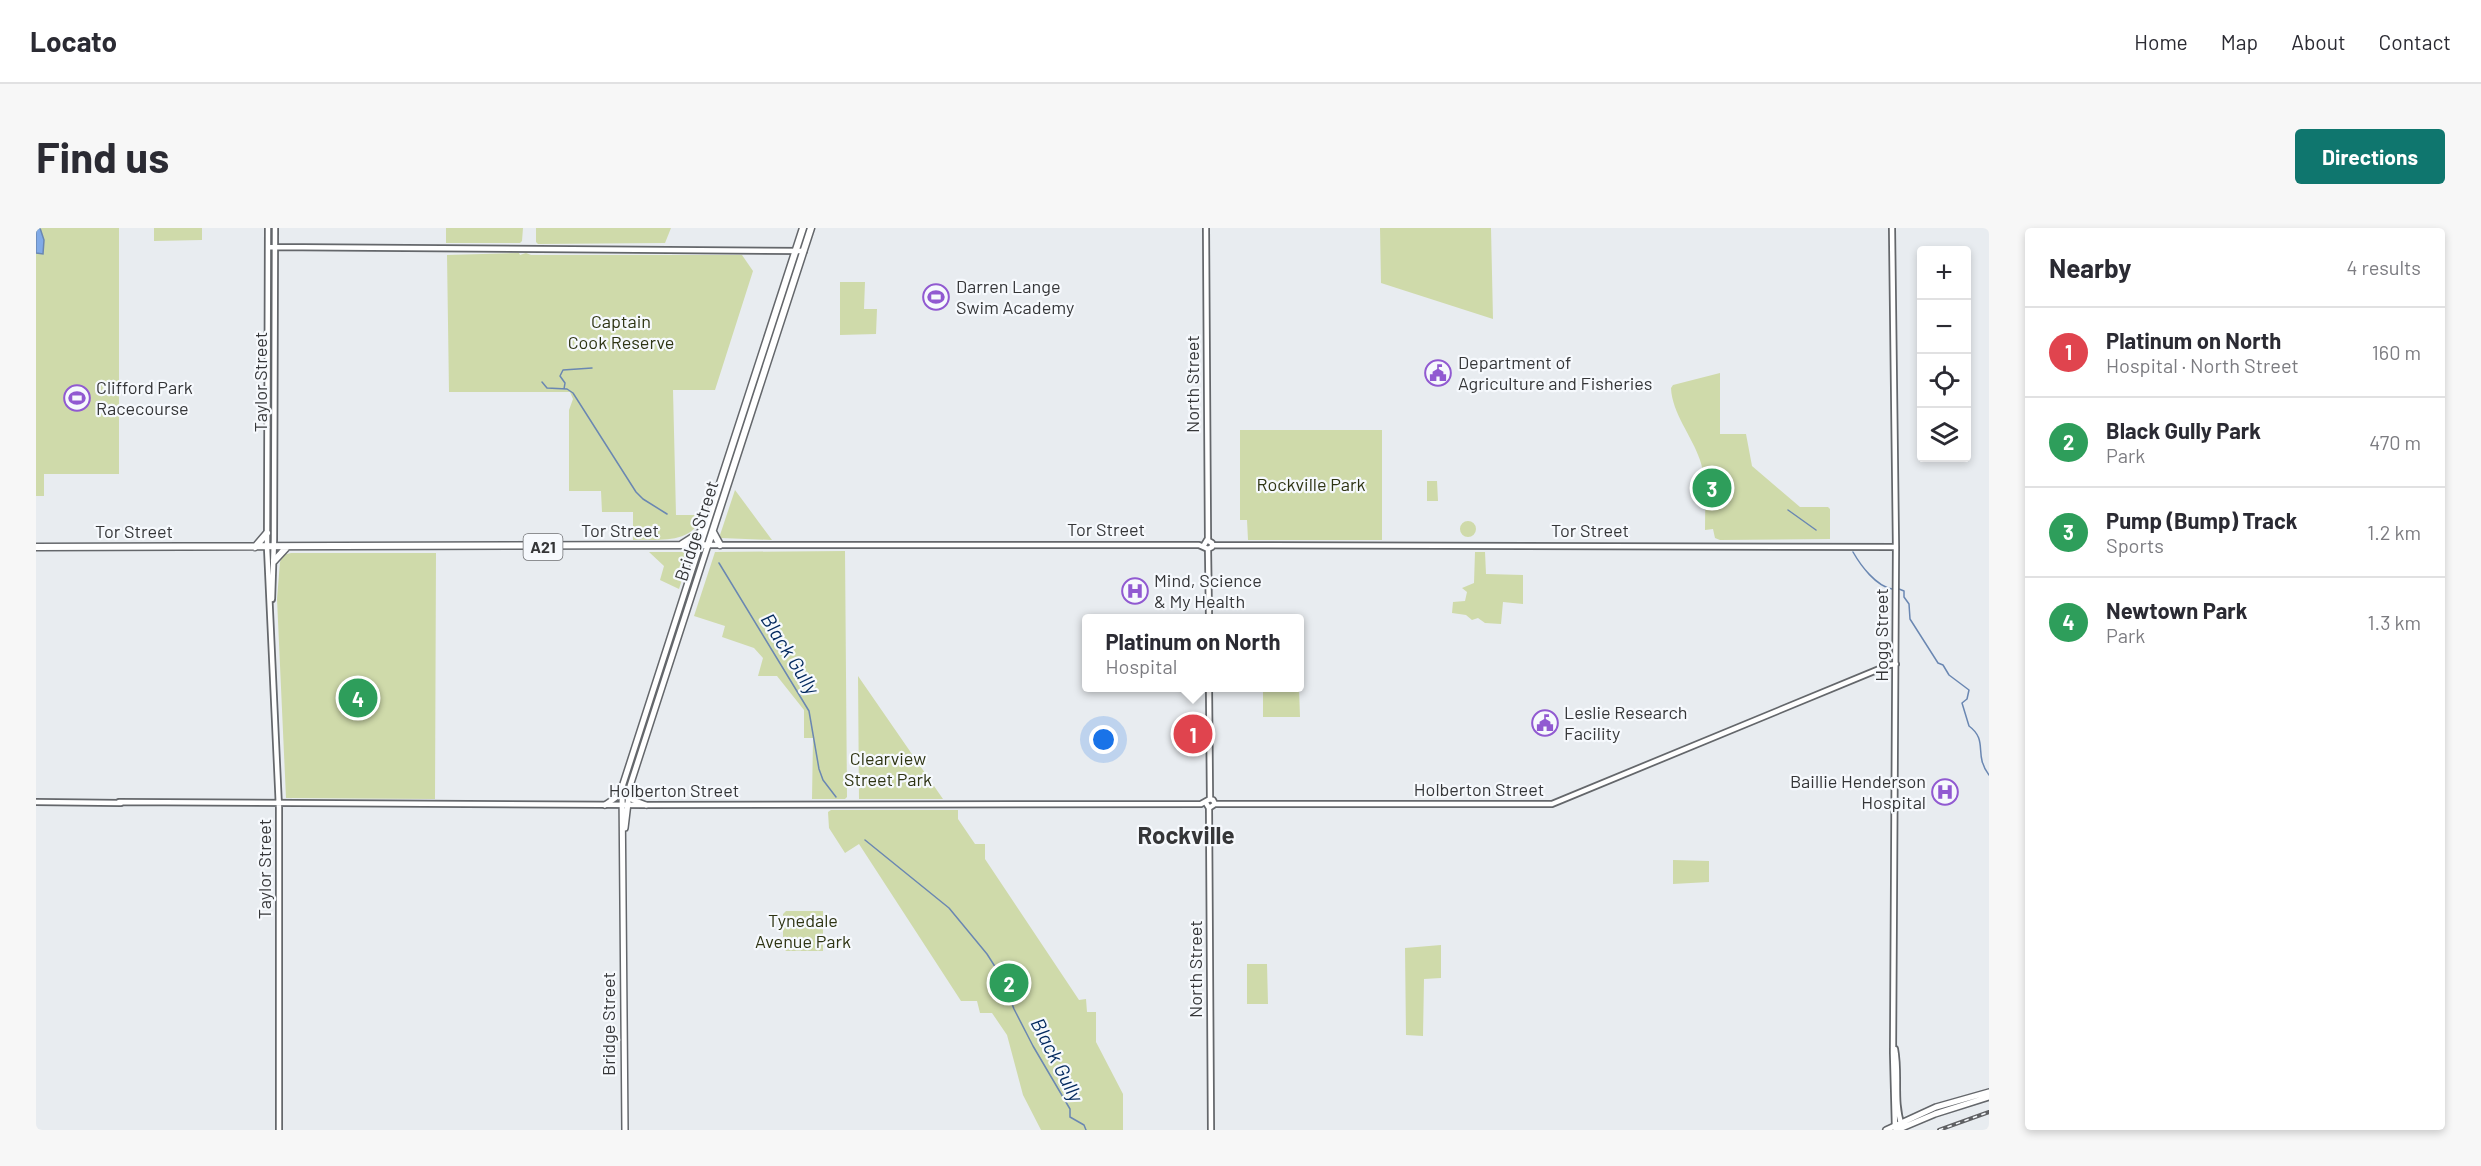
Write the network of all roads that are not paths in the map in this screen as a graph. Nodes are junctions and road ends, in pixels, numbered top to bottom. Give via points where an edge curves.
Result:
1 (268, 228) edge
2 (275, 228) edge
3 (803, 228) edge
4 (811, 228) edge
5 (1206, 228) edge
6 (1892, 228) edge
7 (268, 247) junction
8 (275, 247) junction
9 (796, 250) junction
10 (804, 250) junction
11 (709, 530) junction
12 (267, 533) junction
13 (700, 545) junction
14 (708, 545) junction
15 (720, 545) junction
16 (1208, 545) junction
17 (679, 546) junction
18 (688, 546) junction
19 (36, 547) edge
20 (255, 547) junction
21 (271, 547) junction
22 (1896, 547) junction
23 (287, 548) junction
24 (695, 560) junction
25 (274, 561) junction
26 (270, 607) junction
27 (1209, 614) edge
28 (1896, 664) junction
29 (1209, 692) edge
30 (630, 786) junction
31 (622, 787) junction
32 (36, 802) edge
33 (279, 803) junction
34 (1208, 803) junction
35 (605, 805) junction
36 (624, 805) junction
37 (646, 805) junction
38 (1989, 1095) edge
39 (1899, 1127) edge
40 (279, 1130) edge
41 (625, 1130) edge
42 (1211, 1130) edge
43 (1886, 1130) edge

1 - 7 street, Taylor Street
2 - 8 street, Taylor Street
3 - 9 highway, Bridge Street
4 - 10 highway, Bridge Street
5 - 16 street, North Street
6 - 22 street, Hogg Street
7 - 8 street
7 - 12 street, Taylor Street
8 - 9 street
8 - 21 street, Taylor Street
9 - 10 street
9 - 11 highway, Bridge Street
10 - 11 highway, Bridge Street
11 - 13 highway, Bridge Street
11 - 14 highway, Bridge Street
11 - 15 highway
11 - 17 highway
12 - 20 highway
12 - 21 street, Taylor Street
13 - 14 highway, Tor Street / A21
13 - 18 highway, Tor Street / A21
13 - 24 main road, Bridge Street
14 - 15 street, Tor Street
14 - 30 main road, Bridge Street
15 - 16 street, Tor Street
16 - 22 street, Tor Street
16 - 27 street, North Street
17 - 18 highway, Tor Street / A21
17 - 23 highway, Tor Street / A21
18 - 24 main road
19 - 20 highway, Tor Street / A21
20 - 21 highway, Tor Street / A21
21 - 23 highway, Tor Street / A21
21 - 25 street, Taylor Street
21 - 26 street, Taylor Street
22 - 28 street, Hogg Street
23 - 25 highway
24 - 31 main road, Bridge Street
25 - 26 street, Taylor Street
26 - 33 street, Taylor Street
28 - 34 street, Holberton Street via 1552,804
28 - 39 street, Hogg Street via 1894,1043
29 - 34 street, North Street
30 - 36 main road, Bridge Street
30 - 37 main road via 633,800
31 - 35 main road
31 - 36 main road, Bridge Street
32 - 33 street, Holberton Street
33 - 35 street, Holberton Street
33 - 40 street, Taylor Street
34 - 37 street, Holberton Street
34 - 42 street, North Street
35 - 36 street, Holberton Street
36 - 37 street, Holberton Street
36 - 41 main road, Bridge Street
38 - 39 main road
39 - 43 main road

